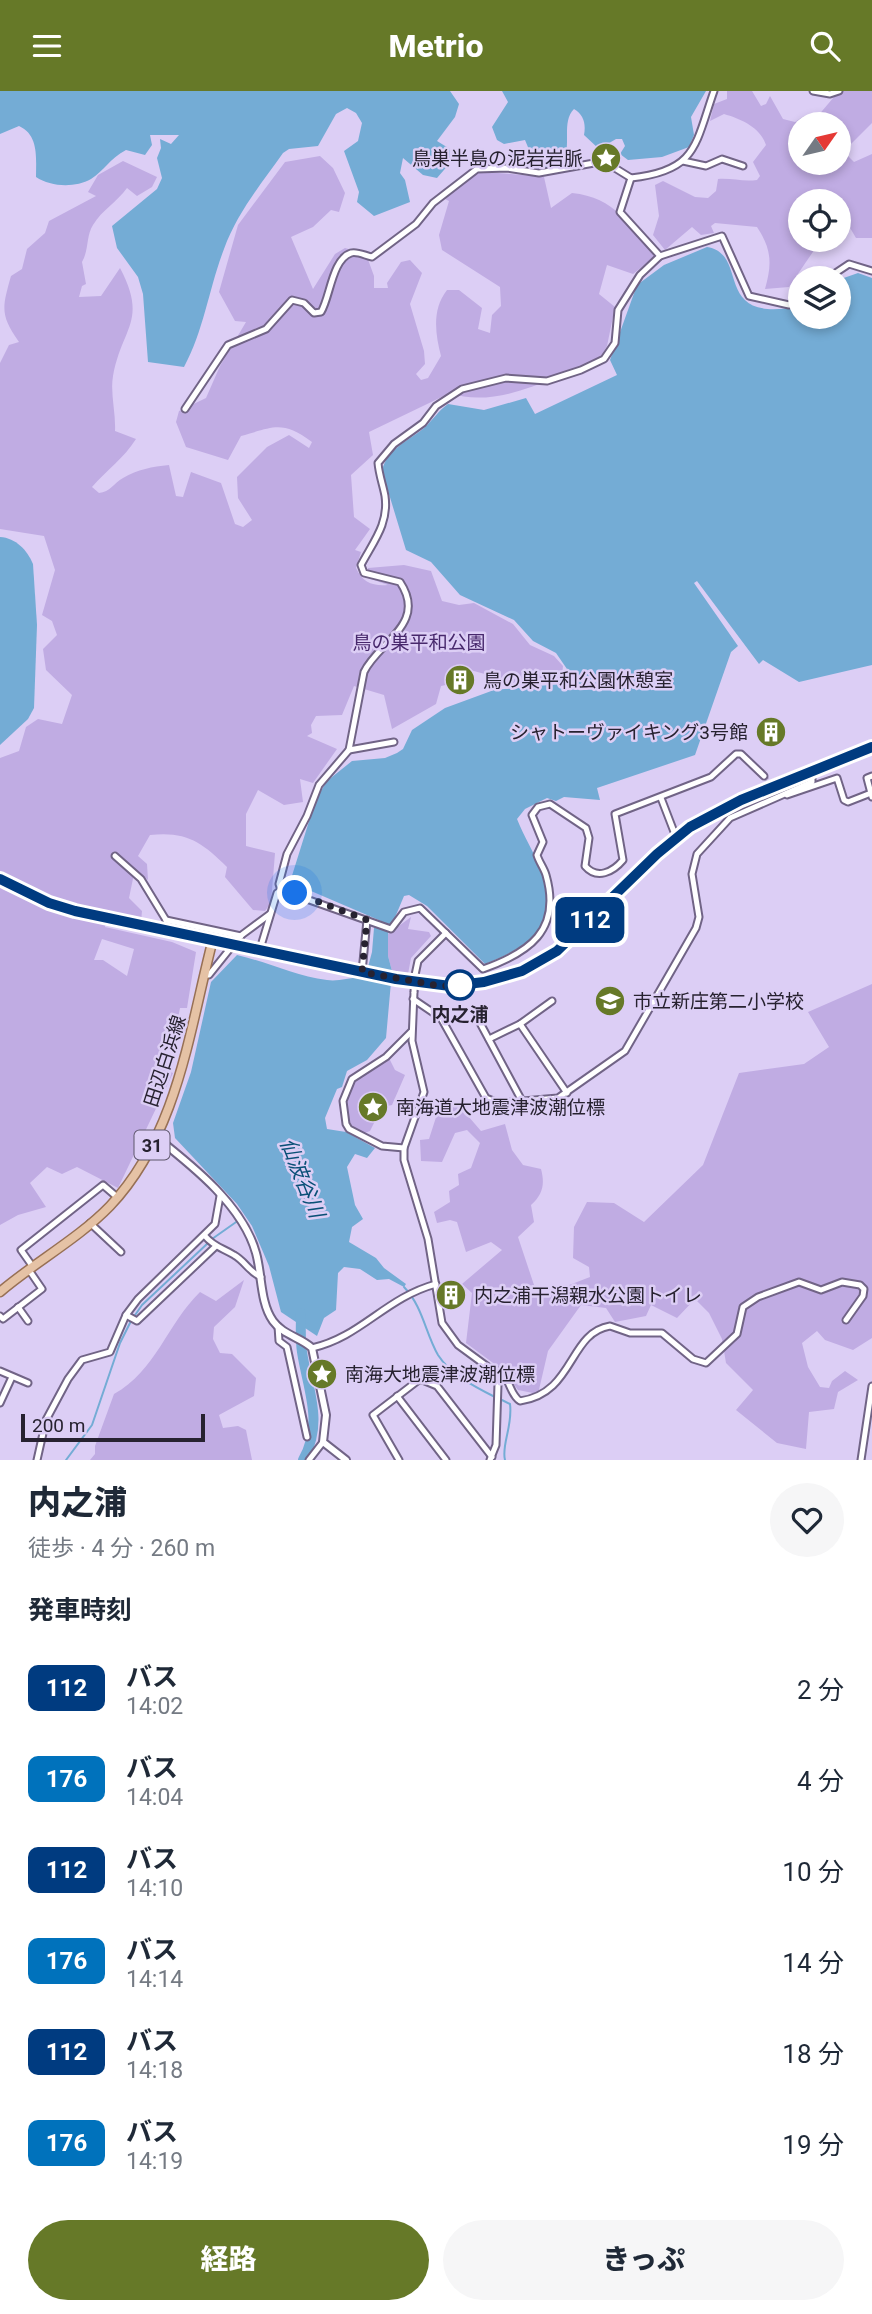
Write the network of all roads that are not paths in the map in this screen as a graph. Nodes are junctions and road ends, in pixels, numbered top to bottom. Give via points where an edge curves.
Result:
1 (715, 91) edge
2 (813, 91) edge
3 (839, 91) edge
4 (683, 161) junction
5 (743, 166) dead end
6 (631, 178) junction
7 (660, 256) junction
8 (846, 266) edge
9 (872, 271) edge
10 (788, 305) edge
11 (185, 409) dead end
12 (394, 742) dead end
13 (872, 747) edge
14 (349, 750) junction
15 (812, 771) junction
16 (764, 776) tunnel mouth
17 (872, 776) edge
18 (779, 795) junction
19 (871, 795) edge
20 (662, 798) junction
21 (676, 837) junction
22 (115, 856) dead end
23 (0, 879) edge
24 (282, 890) junction
25 (270, 914) junction
26 (166, 920) junction
27 (367, 920) junction
28 (159, 929) junction
29 (446, 933) junction
30 (213, 939) junction
31 (260, 949) junction
32 (229, 950) dead end
33 (364, 972) junction
34 (205, 975) junction
35 (413, 999) junction
36 (552, 1001) dead end
37 (479, 1021) dead end
38 (520, 1024) junction
39 (411, 1031) junction
40 (489, 1039) junction
41 (567, 1093) junction
42 (522, 1101) junction
43 (156, 1137) junction
44 (404, 1148) junction
45 (220, 1196) junction
46 (117, 1197) junction
47 (90, 1223) junction
48 (206, 1238) junction
49 (214, 1245) junction
50 (121, 1252) dead end
51 (31, 1268) junction
52 (261, 1277) junction
53 (436, 1284) junction
54 (0, 1292) edge
55 (18, 1307) junction
56 (0, 1316) edge
57 (130, 1317) junction
58 (846, 1320) dead end
59 (28, 1321) dead end
60 (279, 1327) junction
61 (310, 1346) junction
62 (0, 1371) edge
63 (493, 1374) junction
64 (12, 1377) junction
65 (28, 1383) dead end
66 (872, 1386) edge
67 (397, 1396) junction
68 (0, 1403) edge
69 (307, 1437) dead end
70 (323, 1442) junction
71 (491, 1458) edge
72 (37, 1460) edge
73 (309, 1460) edge
74 (346, 1460) edge
75 (398, 1460) edge
76 (446, 1460) edge
77 (861, 1460) edge

1 - 4 street via 698,143
2 - 3 street
4 - 5 street via 706,166 722,159
4 - 6 street
6 - 7 street via 621,212
6 - 11 street via 610,165 593,163 540,173 494,167 472,170 416,224 372,257 347,255 333,274 321,312 314,313 304,303 292,300 266,329 228,345
7 - 10 street via 722,236 749,296
7 - 14 street via 640,275 618,310 615,343 604,359 547,381 506,378 462,389 436,406 379,463 384,522 361,565 364,573 373,577 400,582 409,600 408,610 393,641 364,672
8 - 9 street
12 - 14 street
13 - 15 main road
14 - 24 street via 319,785 287,854 279,884
15 - 18 street via 812,782
15 - 21 main road via 720,810
16 - 20 street via 736,754 714,775
17 - 19 street via 867,778
18 - 19 street via 794,795 837,778 848,802
18 - 41 street via 730,818 698,854 692,874 699,916 691,939 674,962 634,1040 616,1059
20 - 21 street
20 - 29 street via 614,815 623,860 600,874 585,866 589,838 583,824 550,804 540,805 532,815 543,842 537,855 547,877 549,903 539,935 520,955 483,969
21 - 33 main road via 568,941 537,964 502,978 454,986
22 - 26 street via 141,879
23 - 28 main road via 49,903
24 - 25 street
24 - 27 street
25 - 26 street via 240,937
25 - 31 street
26 - 28 street via 160,921
27 - 29 street via 391,929 404,912 421,908
27 - 33 street
28 - 30 main road
29 - 35 street, bridge via 418,961
30 - 31 main road
30 - 34 main road, 田辺白浜線 / 31
31 - 33 main road
32 - 34 street
34 - 43 main road, 田辺白浜線 / 31 via 189,1047
35 - 39 street
35 - 42 street via 440,1019 486,1098 498,1103
36 - 38 street
37 - 40 street
38 - 40 street
38 - 41 street
39 - 44 street via 424,1092
39 - 44 street via 386,1057 352,1079 343,1101 349,1129 382,1146
40 - 42 street
41 - 42 street
43 - 45 street
43 - 46 main road, 田辺白浜線 / 31
44 - 53 street via 405,1168 422,1218
45 - 48 street via 215,1224
45 - 52 street via 251,1237
46 - 47 main road, 田辺白浜線 / 31
46 - 51 street via 103,1185 22,1250
47 - 50 street
47 - 51 main road, 田辺白浜線 / 31
48 - 49 street
48 - 57 street via 144,1293
49 - 52 street via 236,1255
49 - 57 street
51 - 54 main road, 田辺白浜線 / 31
51 - 55 street via 43,1289
52 - 60 street via 267,1309
53 - 61 street via 401,1297 341,1340
53 - 63 street via 442,1323 450,1336
55 - 56 street via 3,1319
55 - 59 street
57 - 72 street via 110,1352 82,1360 68,1378 51,1408
58 - 63 street via 863,1296 860,1285 842,1282 821,1290 799,1282 743,1307 737,1335 706,1363 693,1359 662,1333 610,1327 590,1335 554,1388 529,1400 516,1398 504,1375
60 - 61 street
60 - 69 street via 279,1341 287,1347 303,1407
61 - 70 street via 326,1415
62 - 64 street
63 - 71 street via 499,1389
64 - 65 street
64 - 68 street
66 - 77 street
67 - 71 street via 420,1379 437,1386
67 - 75 street via 373,1415
67 - 76 street
70 - 73 street
70 - 74 street

